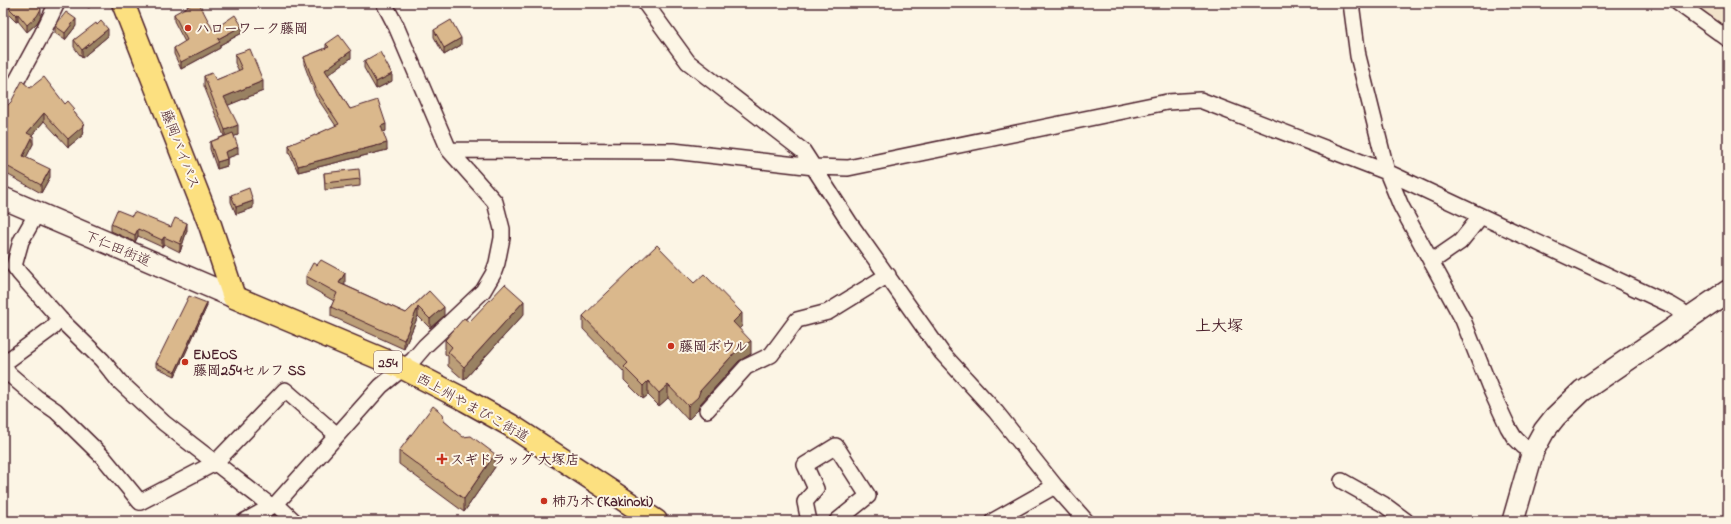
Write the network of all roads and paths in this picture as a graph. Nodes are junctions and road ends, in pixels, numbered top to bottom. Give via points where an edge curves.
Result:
1 (57, 3) edge
2 (123, 3) edge
3 (384, 3) edge
4 (646, 3) edge
5 (1350, 3) edge
6 (1678, 3) edge
7 (1728, 39) edge
8 (3, 106) edge
9 (449, 150) junction
10 (814, 166) junction
11 (1387, 172) junction
12 (3, 198) edge
13 (37, 213) junction
14 (1481, 216) junction
15 (1431, 262) junction
16 (8, 270) edge
17 (888, 275) junction
18 (234, 297) junction
19 (1726, 298) edge
20 (60, 319) junction
21 (1686, 319) junction
22 (403, 368) junction
23 (707, 410) dead end
24 (337, 435) junction
25 (1533, 451) junction
26 (215, 463) junction
27 (1342, 481) dead end
28 (1055, 486) junction
29 (274, 505) junction
30 (245, 521) edge
31 (294, 521) edge
32 (656, 521) edge
33 (809, 521) edge
34 (837, 521) edge
35 (993, 521) edge
36 (1086, 521) edge
37 (1406, 521) edge
38 (1513, 521) edge

1 - 8 street
2 - 18 highway, 藤岡バイパス via 210,225
3 - 9 street
4 - 10 street via 688,62 802,151
5 - 11 street via 1358,56
6 - 7 street
9 - 10 street via 674,151
9 - 22 street via 495,202 502,229 499,256 493,274 483,291
10 - 11 street via 848,168 1167,102 1200,100
10 - 17 street via 849,222
11 - 14 street
11 - 15 street via 1401,206
12 - 13 street, 下仁田街道
13 - 16 street
13 - 18 street, 下仁田街道
14 - 15 street via 1460,242
14 - 21 street via 1671,305 1681,311
15 - 25 street via 1463,320 1508,427 1523,446
16 - 20 street
17 - 23 street via 828,312 797,320 771,354 746,368
17 - 28 street via 942,353 996,412
18 - 22 highway, 西上州やまびこ街道 / 254
19 - 21 street
20 - 26 street via 102,360 119,381 164,423
20 - 26 street via 52,328 3,364 9,374 56,411 103,457 140,502
21 - 25 street via 1582,391 1555,417
22 - 24 street via 381,386
22 - 32 highway, 西上州やまびこ街道 / 254 via 510,425
24 - 26 street via 285,390
24 - 29 street
25 - 38 street
26 - 29 street
27 - 37 street via 1383,504
28 - 35 street
28 - 36 street
29 - 30 street
29 - 31 street
33 - 34 street via 805,502 816,489 805,465 836,446 868,496

